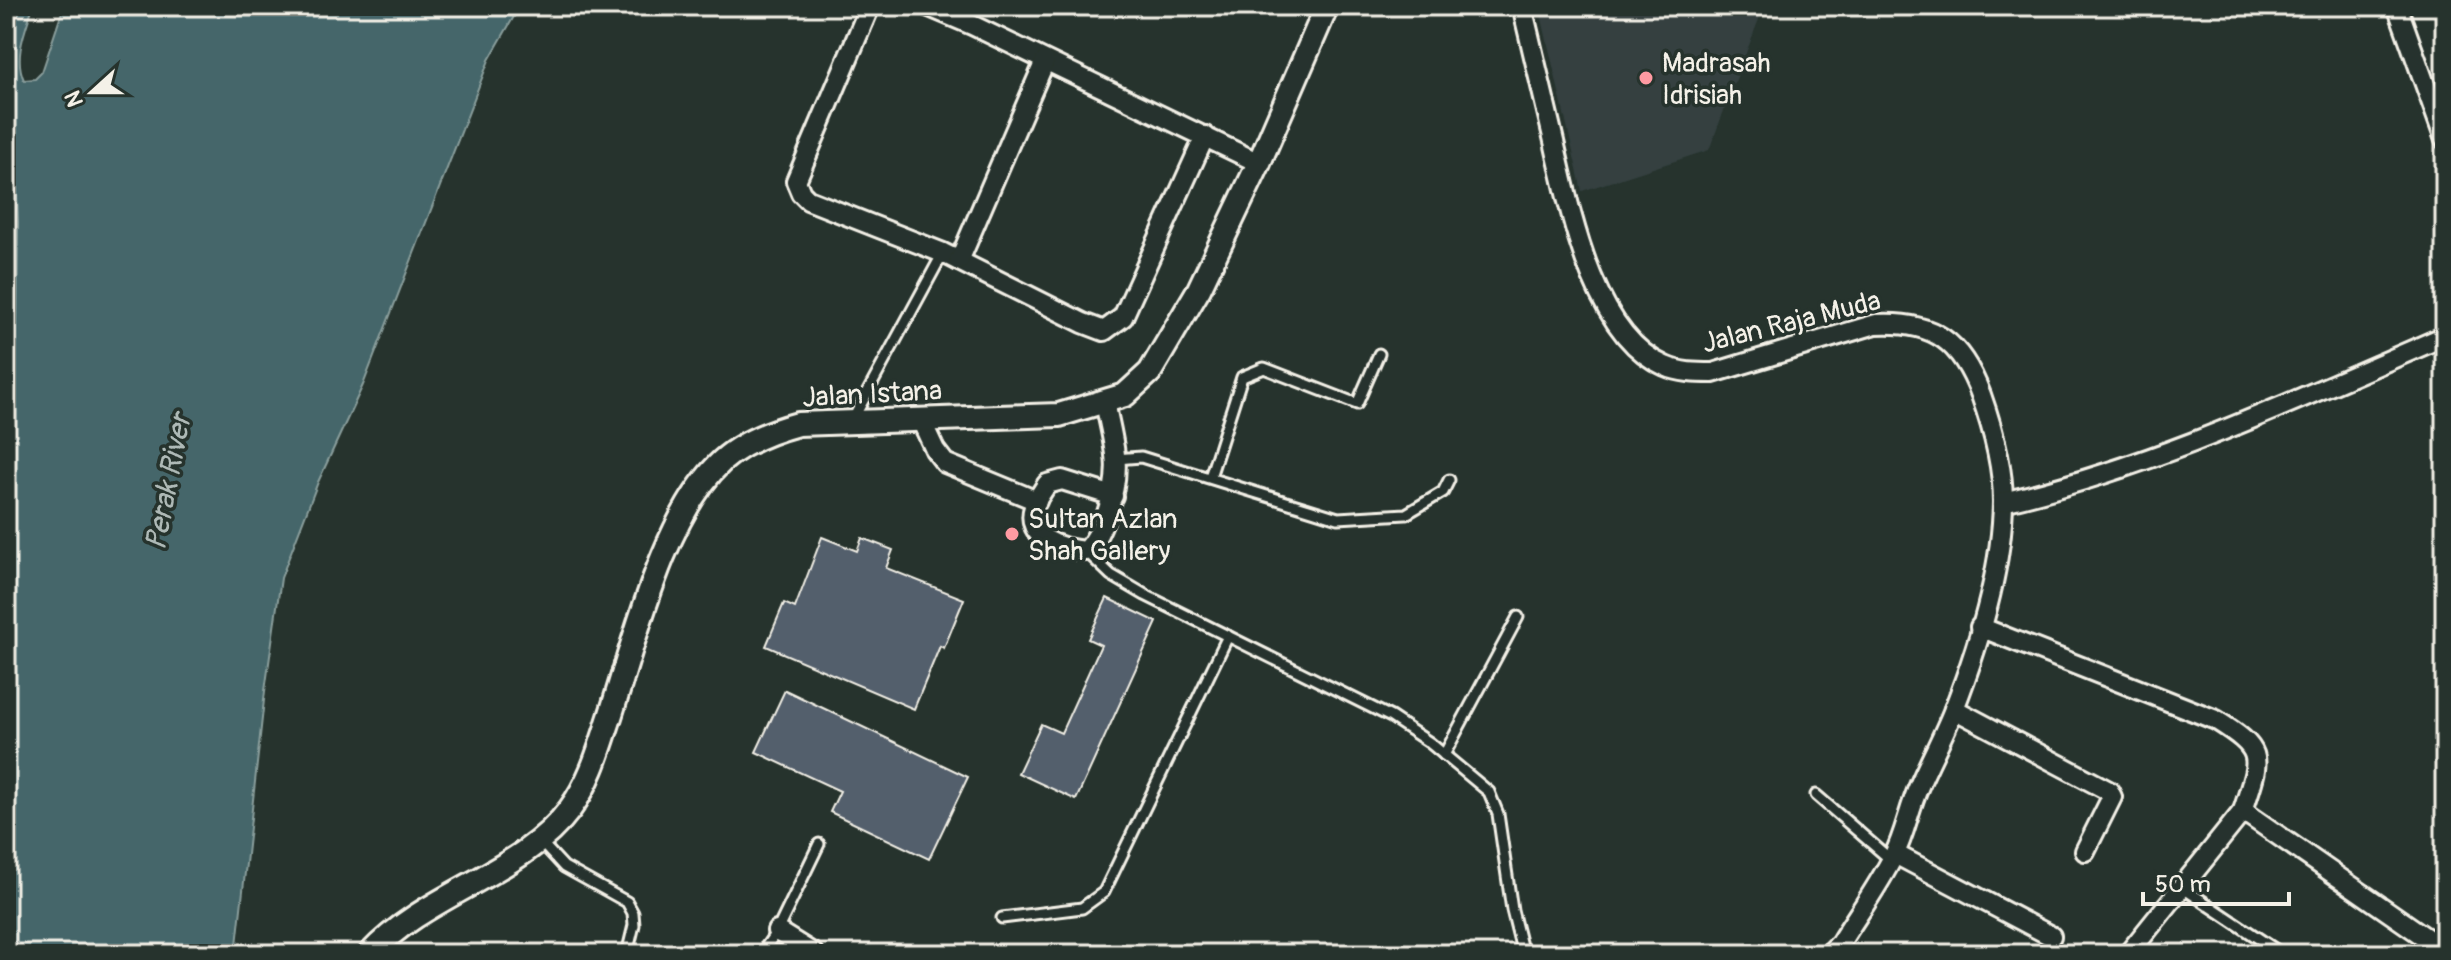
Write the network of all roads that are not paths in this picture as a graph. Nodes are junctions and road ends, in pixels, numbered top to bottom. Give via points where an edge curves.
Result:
1 (870, 6) edge
2 (927, 6) edge
3 (1327, 6) edge
4 (1522, 6) edge
5 (2397, 6) edge
6 (1045, 61) junction
7 (1205, 136) junction
8 (2445, 140) edge
9 (1259, 163) junction
10 (951, 257) junction
11 (2445, 336) edge
12 (1379, 354) dead end
13 (1105, 402) junction
14 (921, 420) junction
15 (852, 421) junction
16 (1116, 459) junction
17 (1210, 477) junction
18 (1449, 480) dead end
19 (1113, 496) junction
20 (1037, 501) junction
21 (2003, 502) junction
22 (1086, 551) junction
23 (1518, 617) dead end
24 (1980, 627) junction
25 (1228, 636) junction
26 (1954, 709) junction
27 (1444, 755) junction
28 (1816, 795) dead end
29 (2243, 811) junction
30 (539, 840) junction
31 (819, 844) dead end
32 (2085, 851) dead end
33 (1893, 857) junction
34 (2183, 888) junction
35 (1002, 918) dead end
36 (777, 931) junction
37 (2051, 936) dead end
38 (2445, 951) edge
39 (370, 954) edge
40 (627, 954) edge
41 (761, 954) edge
42 (814, 954) edge
43 (1523, 954) edge
44 (1829, 954) edge
45 (2128, 954) edge
46 (2282, 954) edge

1 - 10 street via 796,181 808,200
2 - 6 street
3 - 9 street, Jalan Istana
4 - 21 street, Jalan Raja Muda via 1578,243 1607,308 1626,335 1664,366 1713,373 1876,324 1898,323 1937,334 1955,346 1977,386 1999,459
5 - 8 street
6 - 7 street
6 - 10 street
7 - 9 street
7 - 10 street via 1123,317 1104,331
9 - 13 street, Jalan Istana via 1199,289 1150,372 1125,395
10 - 15 lane
11 - 21 street via 2181,449
12 - 17 lane via 1357,404 1264,368 1242,377
13 - 14 street, Jalan Istana via 1059,415
13 - 16 street
14 - 15 street, Jalan Istana
14 - 20 street via 945,463
15 - 30 street, Jalan Istana via 772,431 724,459 703,482 662,560 592,772 550,834
16 - 17 lane via 1141,457
16 - 19 street
17 - 18 lane via 1338,518 1406,514 1443,492
19 - 20 street via 1062,480 1047,484
19 - 22 street via 1097,539
20 - 22 street via 1032,525 1041,538 1068,550
21 - 24 street, Jalan Raja Muda
22 - 25 lane via 1111,575
23 - 27 lane
24 - 26 street, Jalan Raja Muda
24 - 29 street via 2216,720 2245,738 2255,753 2255,772
25 - 27 lane via 1391,717
25 - 35 lane via 1104,892 1082,908
26 - 32 street via 2109,791 2109,806
26 - 33 street, Jalan Raja Muda
27 - 43 lane via 1489,792 1498,814
28 - 33 lane
29 - 34 street
29 - 38 street
30 - 39 street, Jalan Istana via 419,912
30 - 40 lane via 564,867 627,902 634,925
31 - 36 lane
33 - 37 street
33 - 44 street, Jalan Raja Muda
34 - 45 street
34 - 46 lane
36 - 41 lane
36 - 42 street

